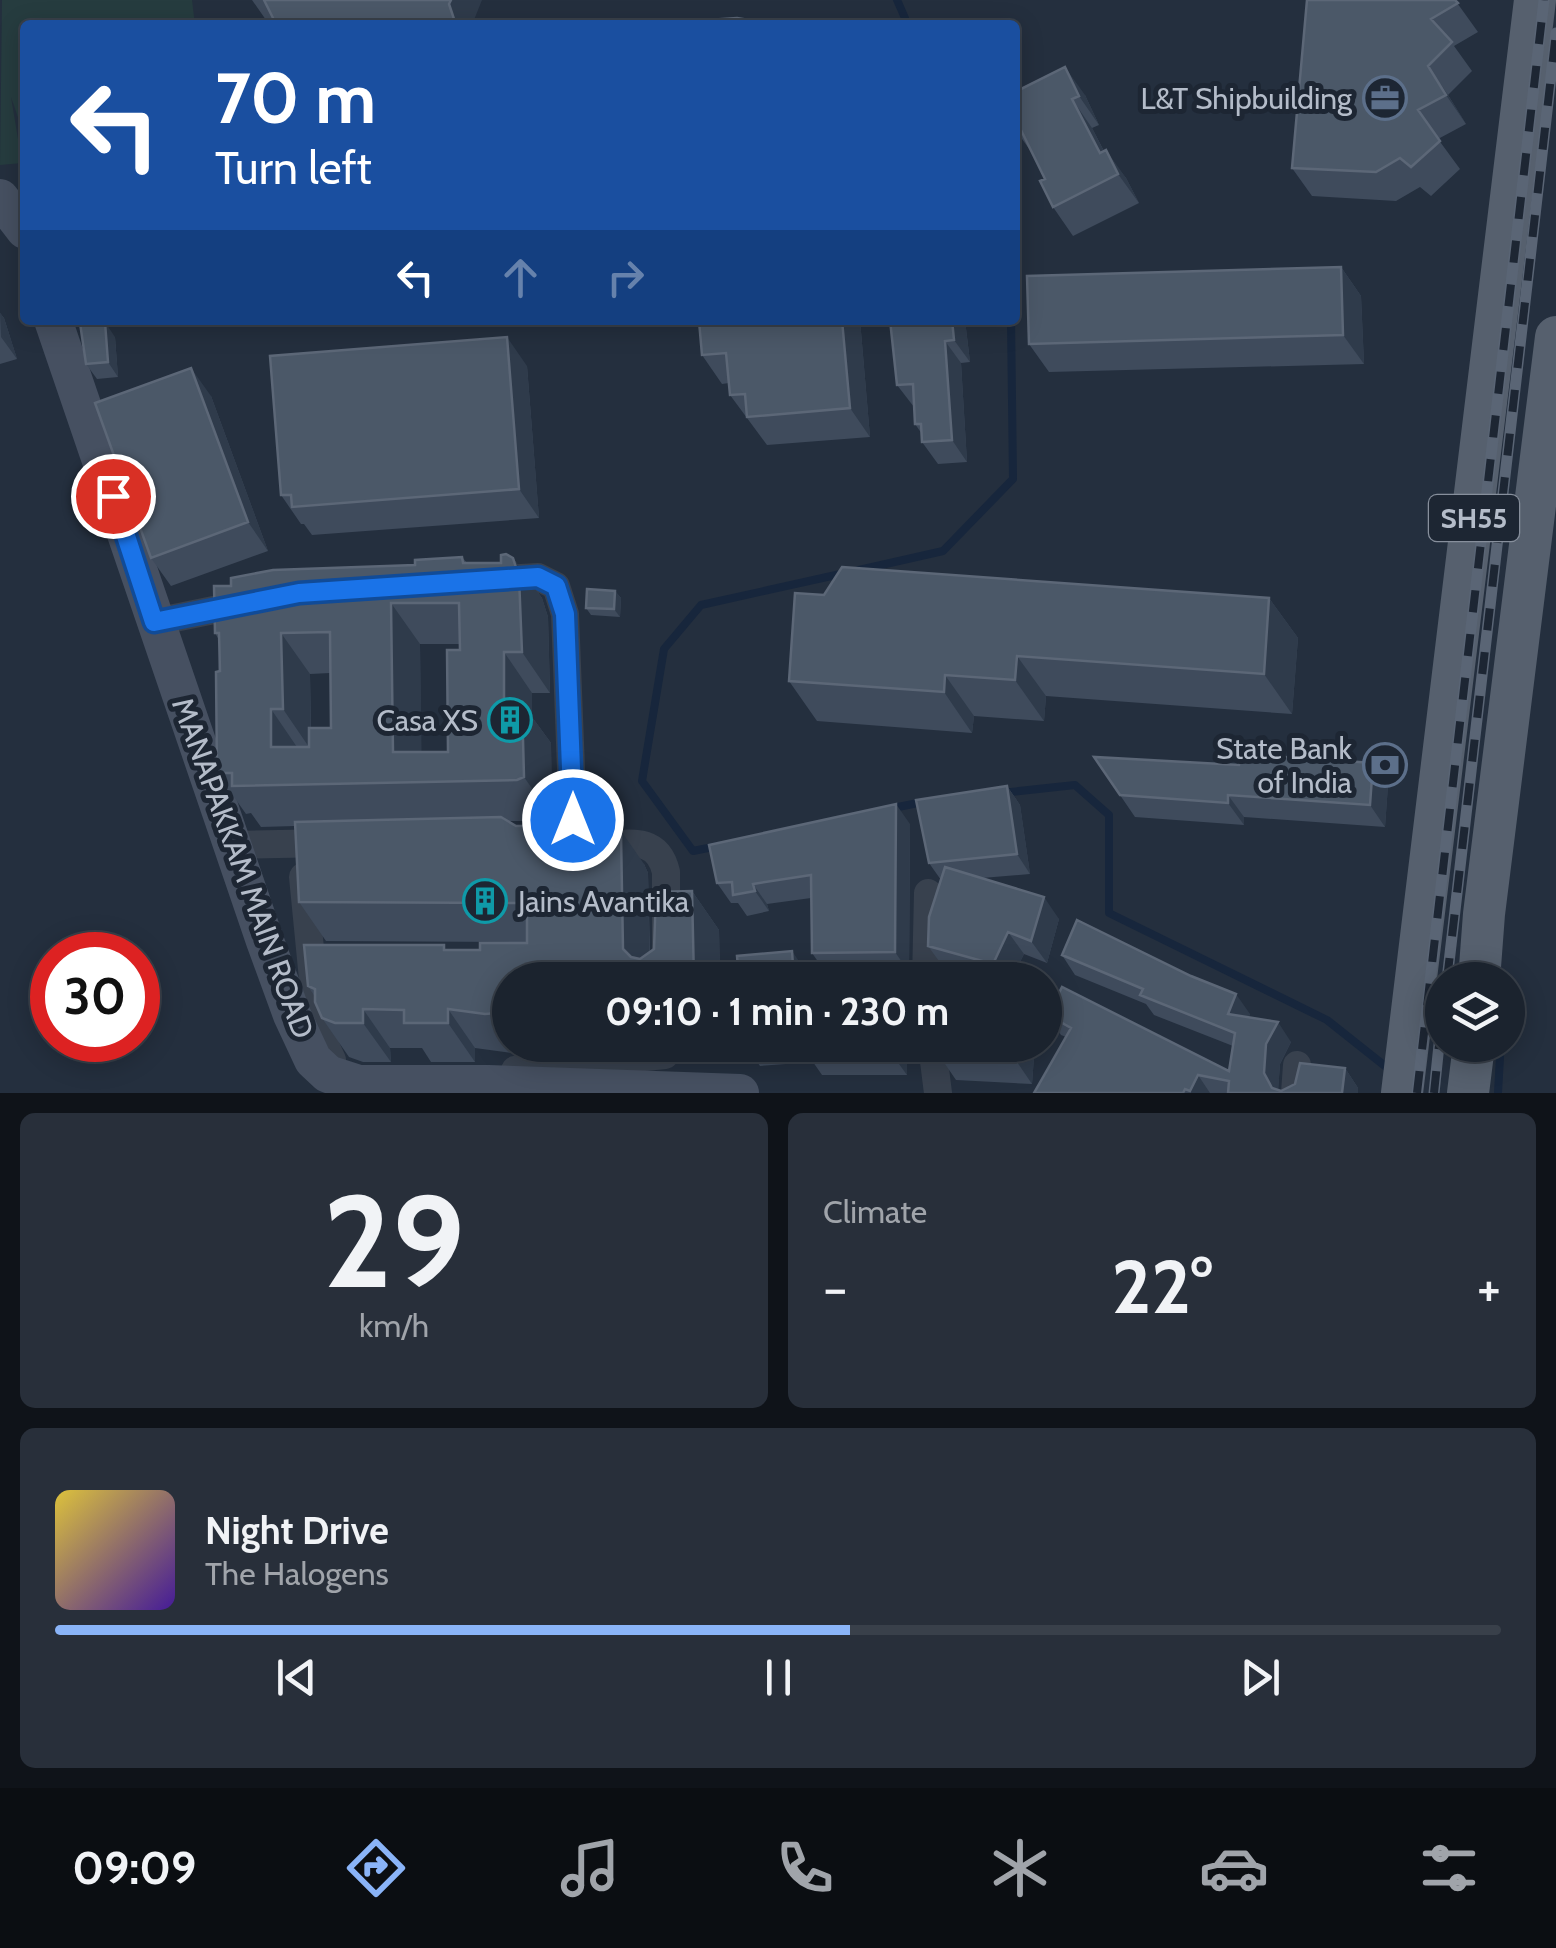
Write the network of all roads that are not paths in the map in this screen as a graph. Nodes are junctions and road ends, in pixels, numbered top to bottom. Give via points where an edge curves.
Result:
1 (1534, 0) edge
2 (0, 198) edge
3 (20, 224) edge
4 (55, 325) edge
5 (1556, 338) edge
6 (464, 582) edge
7 (282, 596) edge
8 (154, 622) junction
9 (234, 852) junction
10 (300, 856) junction
11 (928, 893) dead end
12 (666, 962) edge
13 (926, 962) edge
14 (1480, 962) edge
15 (934, 1062) edge
16 (665, 1063) edge
17 (329, 1084) edge
18 (740, 1093) edge
19 (938, 1093) edge
20 (1402, 1093) edge

1 - 20 main road, SH55
2 - 3 main road
4 - 8 main road, MANAPAKKAM MAIN ROAD
5 - 14 main road, SH55
6 - 12 street via 538,577 556,586 565,614 573,820 565,833 513,843 652,846 666,872
7 - 8 street
8 - 9 main road, MANAPAKKAM MAIN ROAD
9 - 10 street
9 - 10 street via 357,848
9 - 17 main road, MANAPAKKAM MAIN ROAD via 292,1015
10 - 16 street via 318,1030 339,1068 444,1074
11 - 13 street
15 - 19 street
16 - 17 main road, MANAPAKKAM MAIN ROAD
16 - 18 main road, MANAPAKKAM MAIN ROAD

